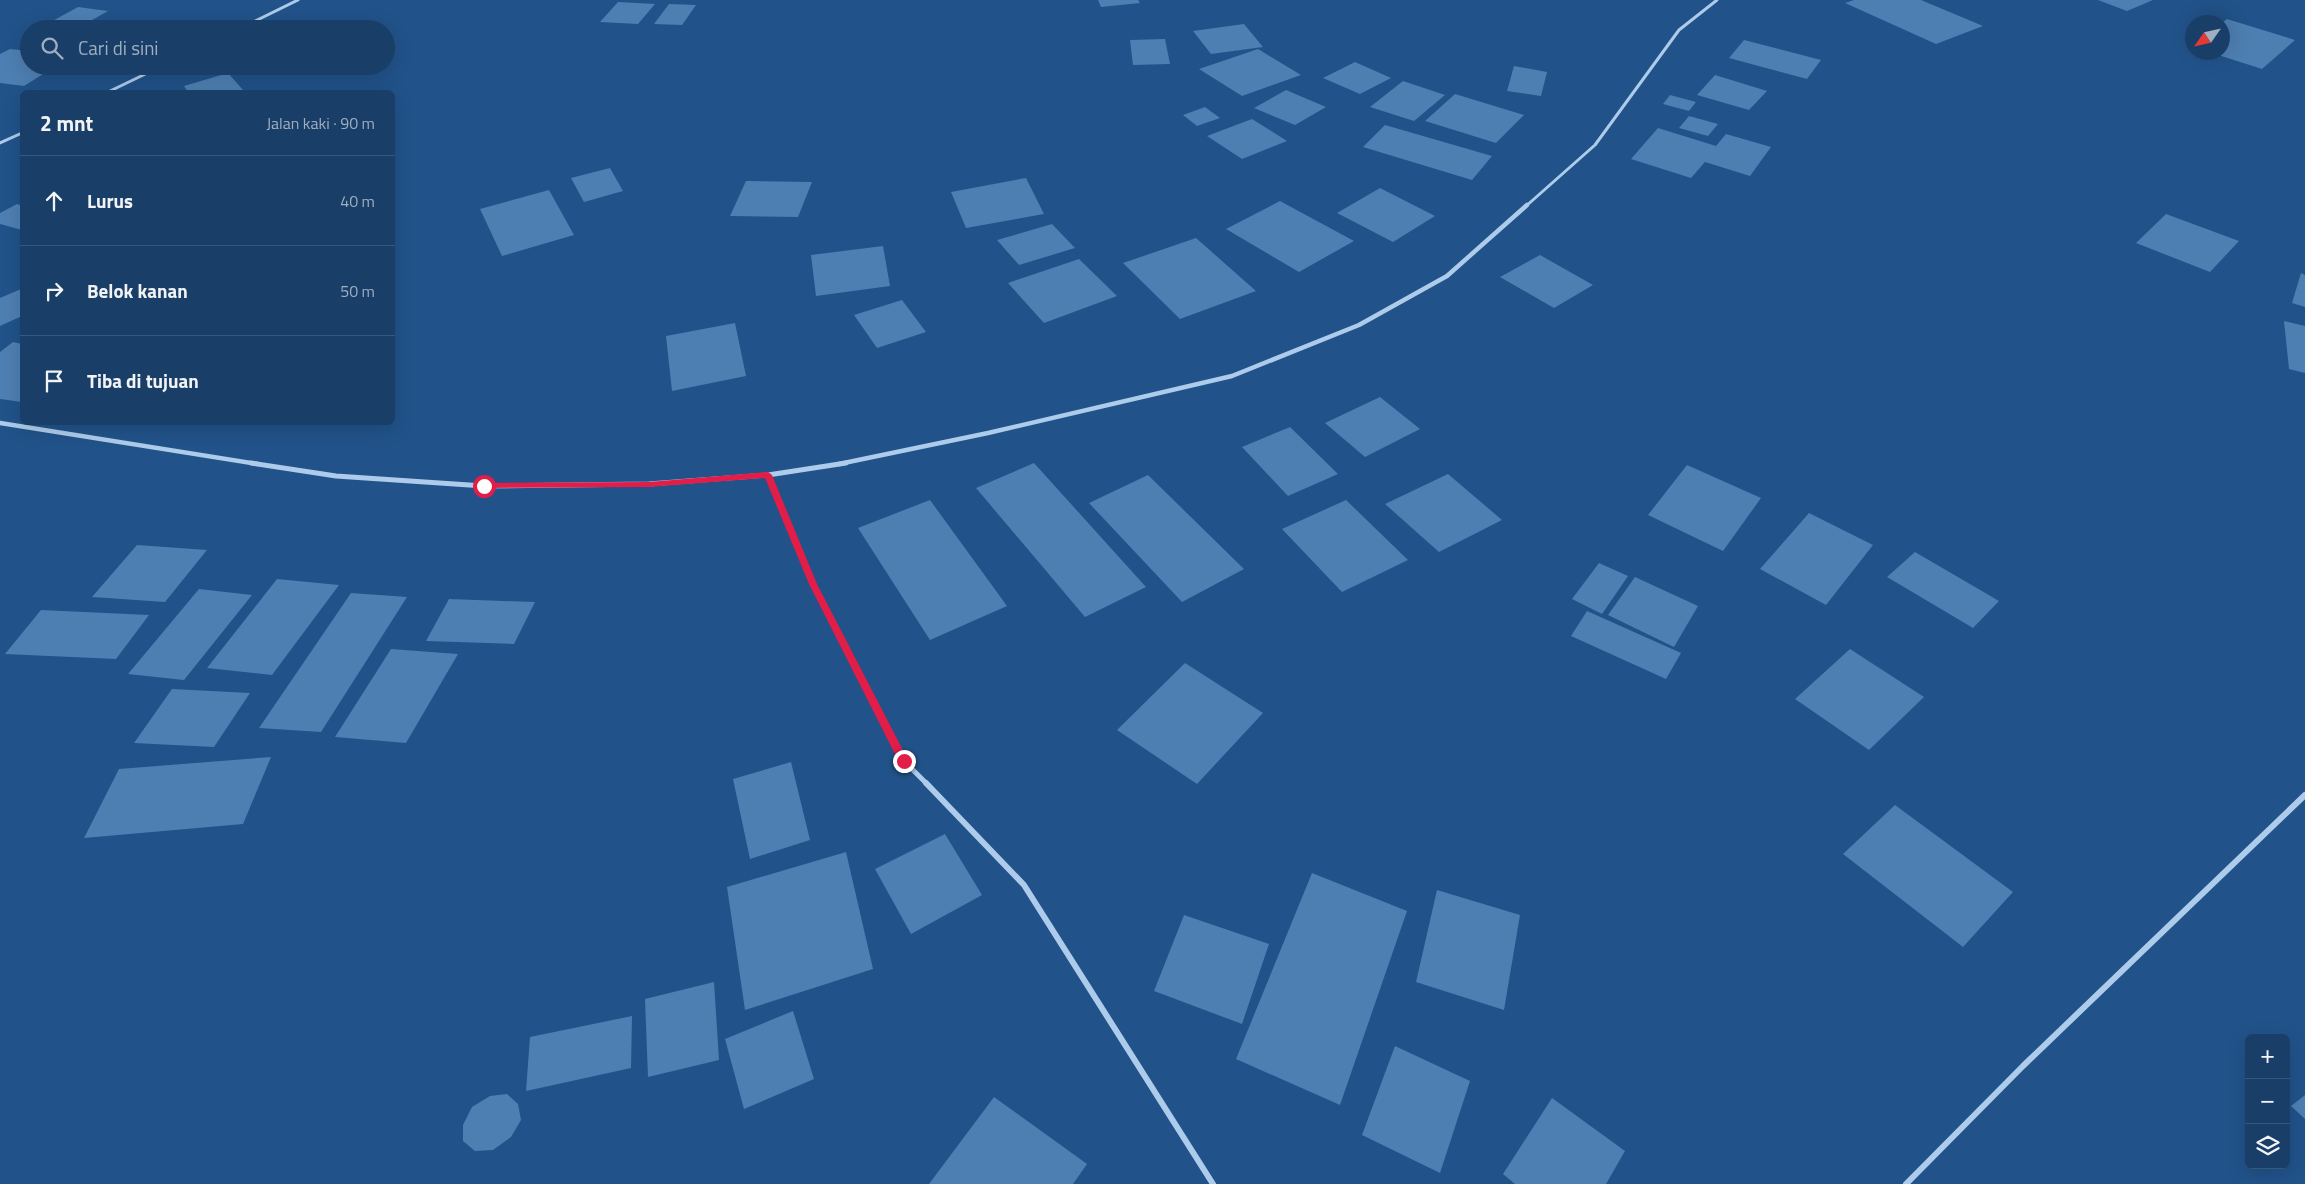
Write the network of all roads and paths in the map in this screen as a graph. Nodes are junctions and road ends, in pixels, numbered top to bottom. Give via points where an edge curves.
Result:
1 (298, 0) edge
2 (1717, 0) edge
3 (257, 20) edge
4 (143, 75) edge
5 (112, 90) edge
6 (20, 134) edge
7 (0, 143) edge
8 (0, 423) edge
9 (768, 475) junction
10 (2305, 795) edge
11 (1213, 1184) edge
12 (1906, 1184) edge

1 - 3 street
2 - 9 street via 1679,30 1595,145 1447,276 1359,325 1232,376 988,433
4 - 5 street
6 - 7 street
8 - 9 street via 336,476 484,486 649,484
9 - 11 street via 813,584 904,761 1024,885
10 - 12 street via 2023,1066

